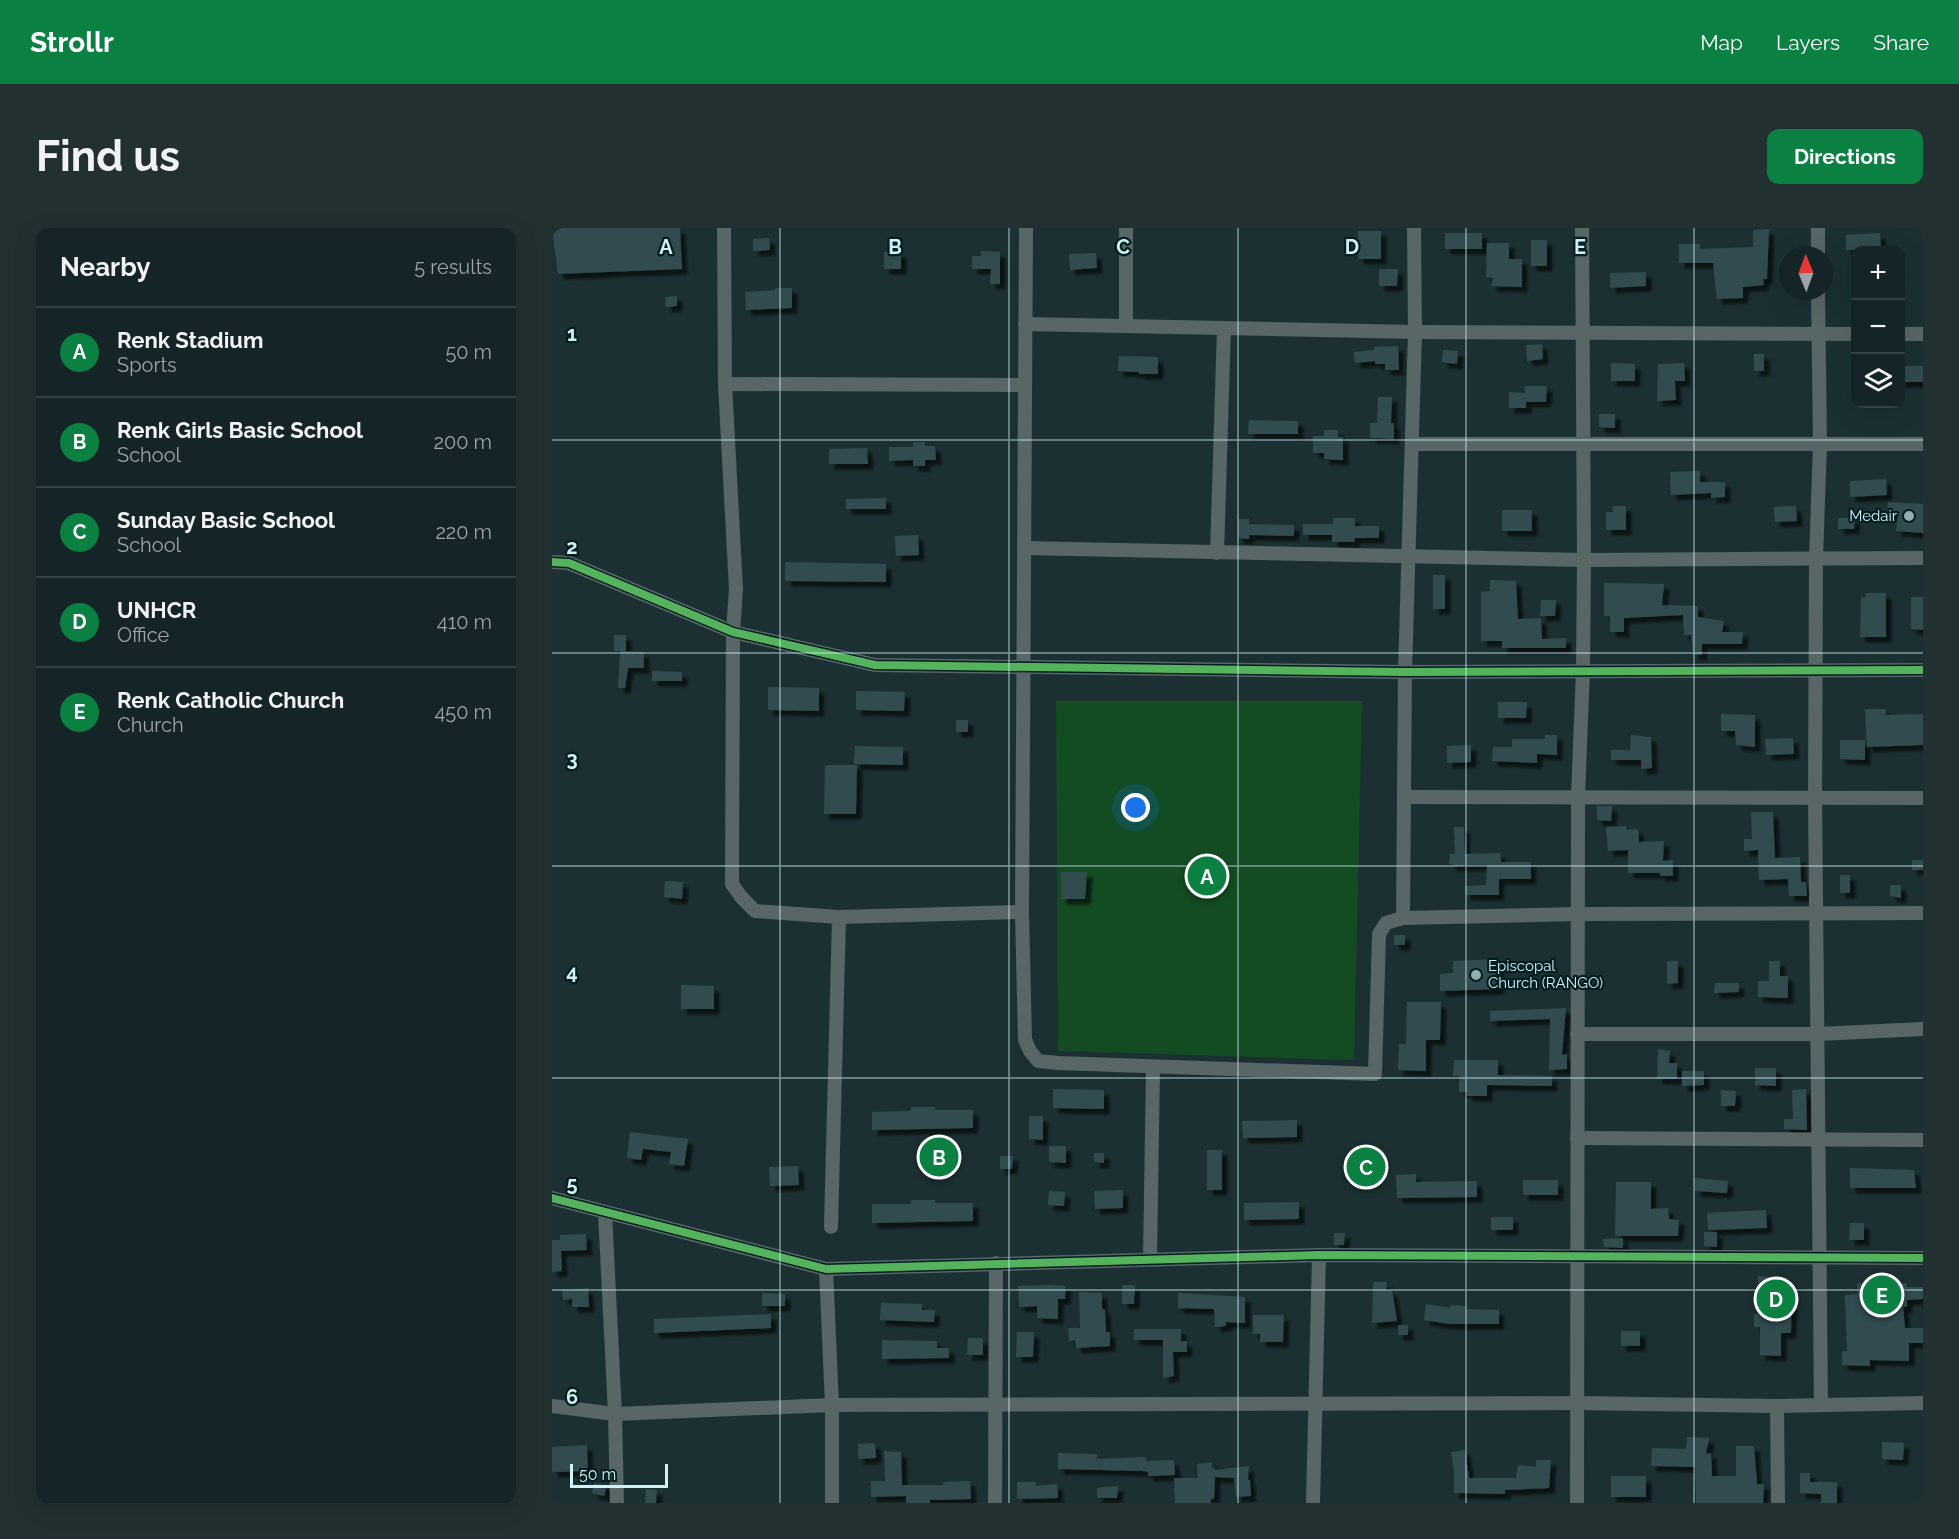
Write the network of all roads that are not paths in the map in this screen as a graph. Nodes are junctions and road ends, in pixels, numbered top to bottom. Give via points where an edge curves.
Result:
1 (724, 228) edge
2 (1026, 228) edge
3 (1126, 228) edge
4 (1414, 228) edge
5 (1582, 228) edge
6 (1818, 228) edge
7 (1818, 246) edge
8 (1818, 300) edge
9 (1025, 324) junction
10 (1126, 326) junction
11 (1224, 328) junction
12 (1415, 332) junction
13 (1583, 333) junction
14 (1819, 334) junction
15 (1851, 334) edge
16 (1905, 334) edge
17 (1923, 334) edge
18 (725, 384) junction
19 (1025, 385) junction
20 (1583, 443) junction
21 (1413, 444) junction
22 (1820, 444) junction
23 (1923, 444) edge
24 (1024, 548) junction
25 (1217, 553) junction
26 (1409, 557) junction
27 (1923, 558) edge
28 (1816, 559) junction
29 (1584, 560) junction
30 (552, 562) edge
31 (733, 632) junction
32 (1023, 668) junction
33 (1583, 670) junction
34 (1816, 670) junction
35 (1923, 670) edge
36 (1405, 672) junction
37 (1404, 797) junction
38 (1578, 797) junction
39 (1815, 798) junction
40 (1923, 798) edge
41 (1022, 912) junction
42 (1815, 912) junction
43 (1923, 913) edge
44 (1578, 914) junction
45 (839, 917) junction
46 (1403, 918) junction
47 (1923, 1029) edge
48 (1576, 1034) junction
49 (1818, 1034) junction
50 (1153, 1068) junction
51 (1577, 1138) junction
52 (1818, 1139) junction
53 (1923, 1140) edge
54 (552, 1198) edge
55 (605, 1212) junction
56 (831, 1227) dead end
57 (1319, 1255) junction
58 (1577, 1255) junction
59 (1819, 1257) junction
60 (1150, 1258) junction
61 (1923, 1258) edge
62 (996, 1263) junction
63 (826, 1269) junction
64 (1576, 1403) junction
65 (1923, 1403) edge
66 (1315, 1404) junction
67 (1821, 1404) junction
68 (832, 1405) junction
69 (996, 1405) junction
70 (552, 1406) edge
71 (1777, 1406) junction
72 (615, 1414) junction
73 (617, 1503) edge
74 (832, 1503) edge
75 (994, 1503) edge
76 (1313, 1503) edge
77 (1576, 1503) edge
78 (1778, 1503) edge

1 - 18 street
2 - 9 street
3 - 10 street
4 - 12 street
5 - 13 street
6 - 7 street
8 - 14 street
9 - 10 street
9 - 19 street
10 - 11 street
11 - 12 street
11 - 25 street
12 - 13 street
12 - 21 street
13 - 14 street
13 - 20 street
14 - 15 street
14 - 22 street
16 - 17 street
18 - 19 street
18 - 31 street via 736,589
19 - 24 street
20 - 21 street
20 - 22 street
20 - 29 street
21 - 26 street
22 - 23 street
22 - 28 street
24 - 25 street
24 - 32 street
25 - 26 street
26 - 29 street
26 - 36 street
27 - 28 street
28 - 29 street
28 - 34 street
29 - 33 street
30 - 31 street via 569,563
31 - 32 street via 875,665
31 - 45 street via 732,884 756,910
32 - 36 street
32 - 41 street
33 - 34 street
33 - 36 street
33 - 38 street
34 - 35 street
34 - 39 street
36 - 37 street
37 - 38 street
37 - 46 street
38 - 39 street
38 - 44 street
39 - 40 street
39 - 42 street
41 - 45 street
41 - 50 street via 1025,1040 1038,1061
42 - 43 street
42 - 44 street
42 - 49 street
44 - 46 street
44 - 48 street
45 - 56 street
46 - 50 street via 1386,923 1379,934 1375,1074
47 - 49 street
48 - 49 street
48 - 51 street
49 - 52 street
50 - 60 street
51 - 52 street
51 - 58 street
52 - 53 street
52 - 59 street
54 - 55 street
55 - 63 street
55 - 72 street
57 - 58 street
57 - 60 street
57 - 66 street
58 - 59 street
58 - 64 street
59 - 61 street
59 - 67 street
60 - 62 street
62 - 63 street
62 - 69 street
63 - 68 street
64 - 66 street
64 - 71 street
64 - 77 street
65 - 67 street
66 - 69 street
66 - 76 street
67 - 71 street
68 - 69 street
68 - 72 street
68 - 74 street
69 - 75 street
70 - 72 street
71 - 78 street
72 - 73 street

